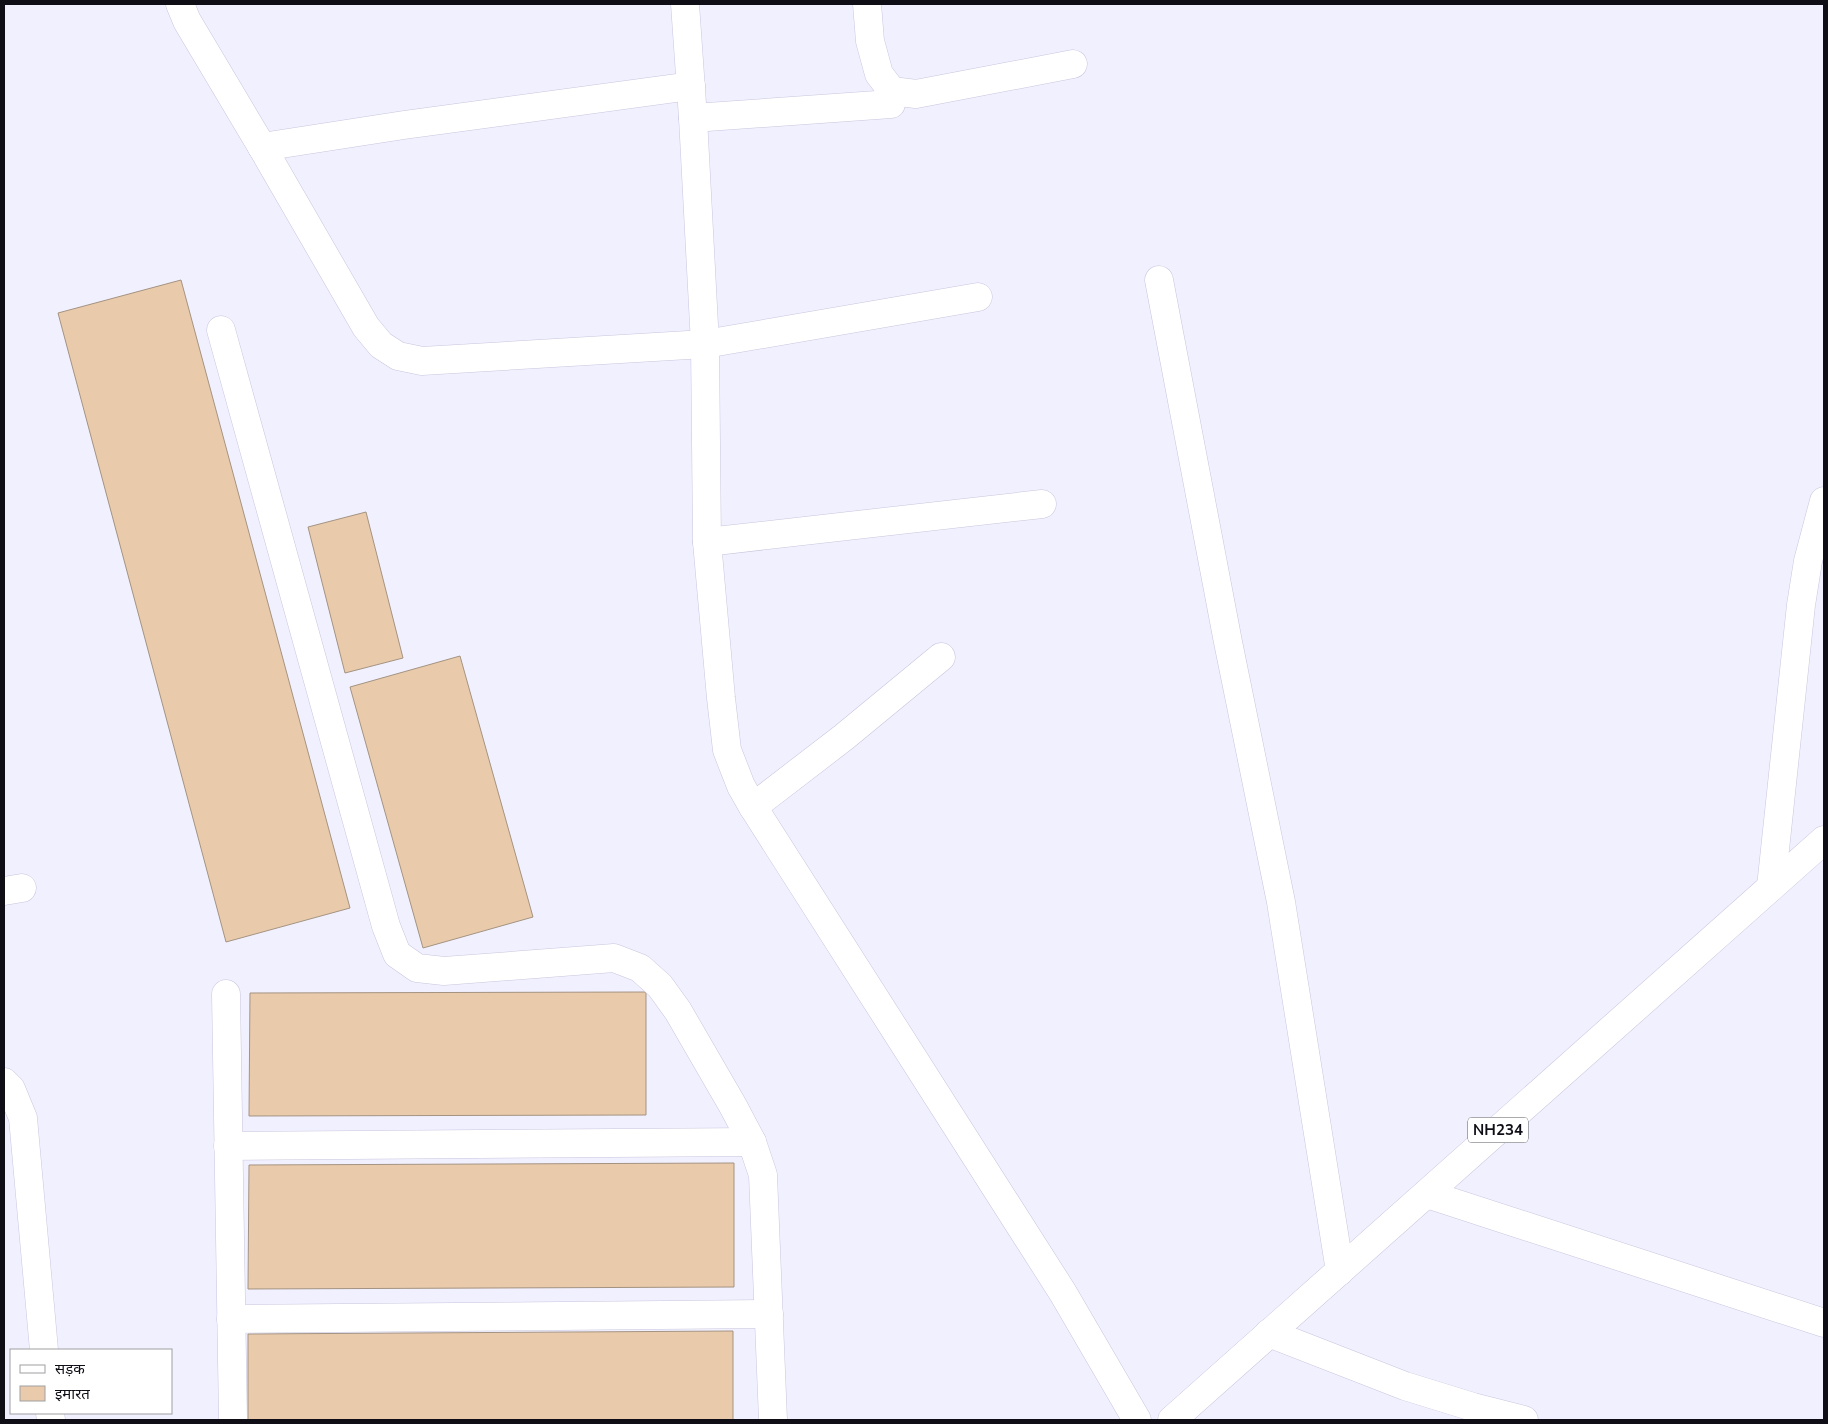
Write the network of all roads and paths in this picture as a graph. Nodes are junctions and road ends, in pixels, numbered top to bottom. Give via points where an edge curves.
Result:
1 (180, 4) edge
2 (685, 4) edge
3 (867, 4) edge
4 (1073, 64) dead end
5 (691, 86) junction
6 (891, 104) dead end
7 (693, 118) junction
8 (262, 147) junction
9 (1159, 280) dead end
10 (978, 298) dead end
11 (221, 330) dead end
12 (705, 344) junction
13 (1824, 501) edge
14 (1042, 504) dead end
15 (707, 542) junction
16 (941, 656) dead end
17 (753, 807) junction
18 (1824, 840) edge
19 (1772, 887) junction
20 (226, 994) dead end
21 (4, 1082) edge
22 (752, 1142) junction
23 (228, 1146) junction
24 (1427, 1194) junction
25 (1340, 1271) junction
26 (768, 1314) junction
27 (231, 1319) junction
28 (1824, 1323) edge
29 (1269, 1333) junction
30 (44, 1349) edge
31 (233, 1420) edge
32 (772, 1420) edge
33 (1137, 1420) edge
34 (1172, 1420) edge
35 (1524, 1420) edge

1 - 8 main road
2 - 5 main road
3 - 4 main road via 870,41 879,74 892,91 916,94
5 - 7 main road
5 - 8 main road
6 - 7 main road
7 - 12 main road
8 - 12 main road via 366,327 381,345 398,356 422,361
9 - 25 main road via 1281,902
10 - 12 main road
11 - 22 main road via 397,954 417,968 444,971 614,958 640,968 660,986 678,1011
12 - 15 main road
13 - 19 main road via 1808,561 1801,605
14 - 15 main road
15 - 17 main road via 727,750
16 - 17 main road
17 - 33 main road via 1063,1293
18 - 19 main road, NH234
19 - 24 main road, NH234
20 - 23 main road
21 - 30 main road via 11,1089 23,1118
22 - 23 main road
22 - 26 main road via 763,1175
23 - 27 main road
24 - 25 main road, NH234
24 - 28 main road
25 - 29 main road, NH234
26 - 27 main road
26 - 32 main road
27 - 31 main road
29 - 34 main road, NH234
29 - 35 main road via 1405,1386

